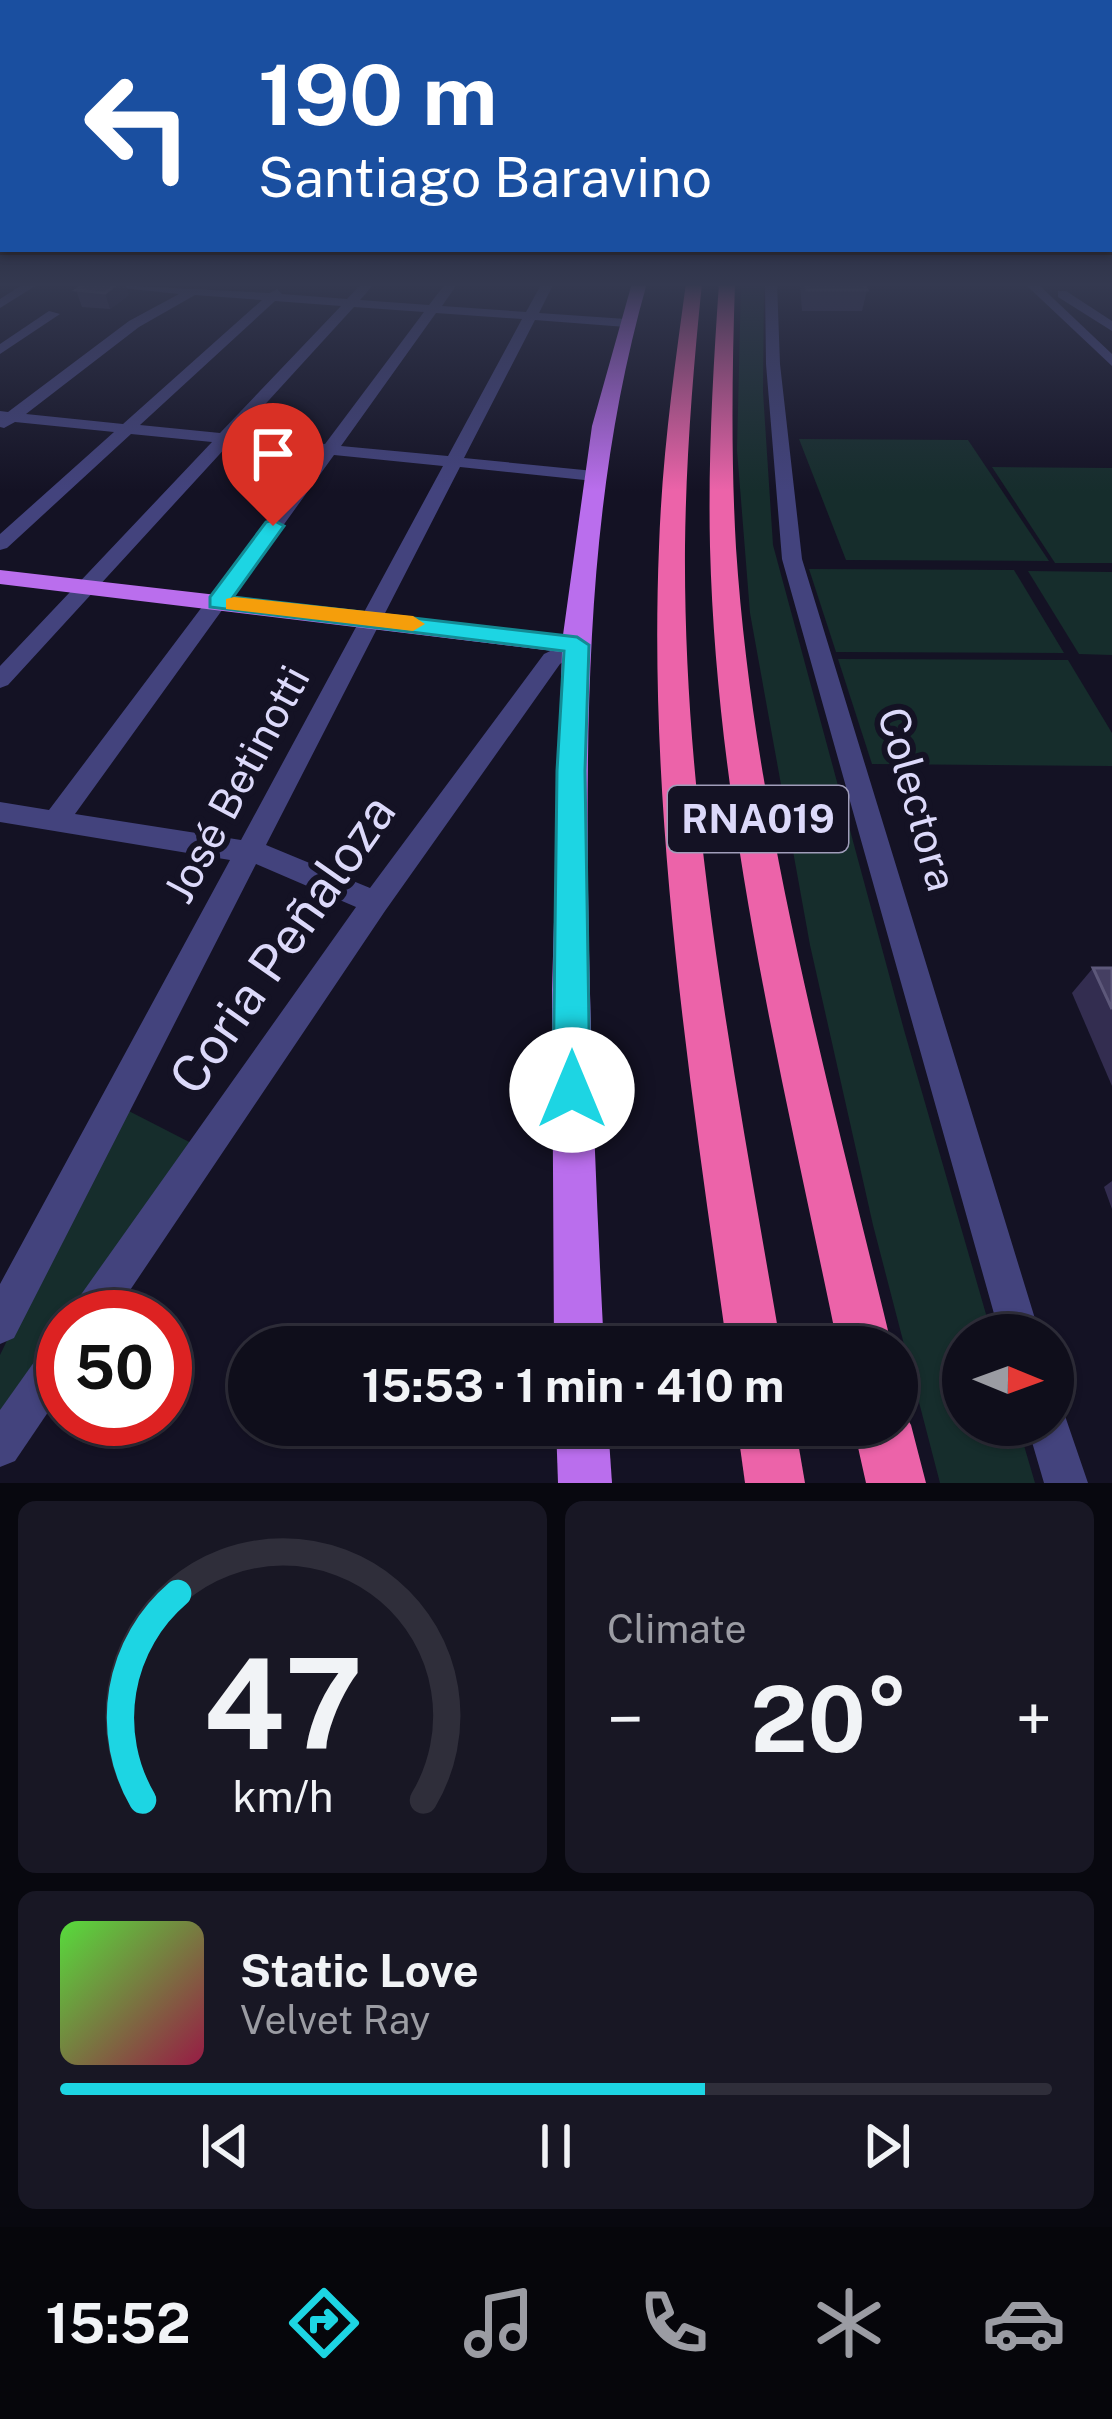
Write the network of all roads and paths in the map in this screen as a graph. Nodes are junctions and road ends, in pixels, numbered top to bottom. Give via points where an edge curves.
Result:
1 (95, 352) edge
2 (211, 352) edge
3 (305, 352) edge
4 (401, 352) edge
5 (511, 352) edge
6 (620, 352) edge
7 (685, 352) edge
8 (722, 352) edge
9 (773, 352) edge
10 (4, 420) edge
11 (123, 431) junction
12 (224, 440) junction
13 (329, 450) junction
14 (452, 462) junction
15 (593, 476) junction
16 (0, 544) edge
17 (0, 577) edge
18 (86, 587) junction
19 (218, 602) junction
20 (372, 619) junction
21 (577, 645) junction
22 (0, 680) edge
23 (0, 812) edge
24 (55, 821) junction
25 (247, 852) junction
26 (375, 903) junction
27 (108, 1290) edge
28 (1014, 1314) edge
29 (0, 1324) edge
30 (579, 1326) edge
31 (751, 1326) edge
32 (861, 1326) edge
33 (36, 1393) edge
34 (0, 1446) edge
35 (583, 1446) edge
36 (769, 1446) edge
37 (887, 1446) edge
38 (1055, 1446) edge
39 (585, 1483) edge
40 (775, 1483) edge
41 (896, 1483) edge
42 (1066, 1483) edge

1 - 10 street
2 - 11 street
3 - 12 street
4 - 13 street
5 - 14 street, José Betinotti
6 - 15 main road
7 - 31 highway, RNA019 via 672,446 674,664 708,1025
8 - 32 highway, RNA019 via 717,423 733,651 780,942
9 - 28 street, Colectora via 792,559
10 - 11 street
11 - 12 street
11 - 16 street
12 - 13 street
12 - 18 street
13 - 14 street
13 - 19 street
14 - 15 street
14 - 20 street, José Betinotti
15 - 21 main road
17 - 18 main road
18 - 19 main road
18 - 22 street
19 - 20 main road
19 - 24 street
20 - 21 main road
20 - 25 street, José Betinotti
21 - 26 street, Coria Peñaloza via 552,659
21 - 30 main road via 570,938
23 - 24 street
24 - 25 street
25 - 26 street
25 - 29 street, José Betinotti
26 - 27 street, Coria Peñaloza
33 - 34 street
35 - 39 main road
36 - 40 highway
37 - 41 highway
38 - 42 street

